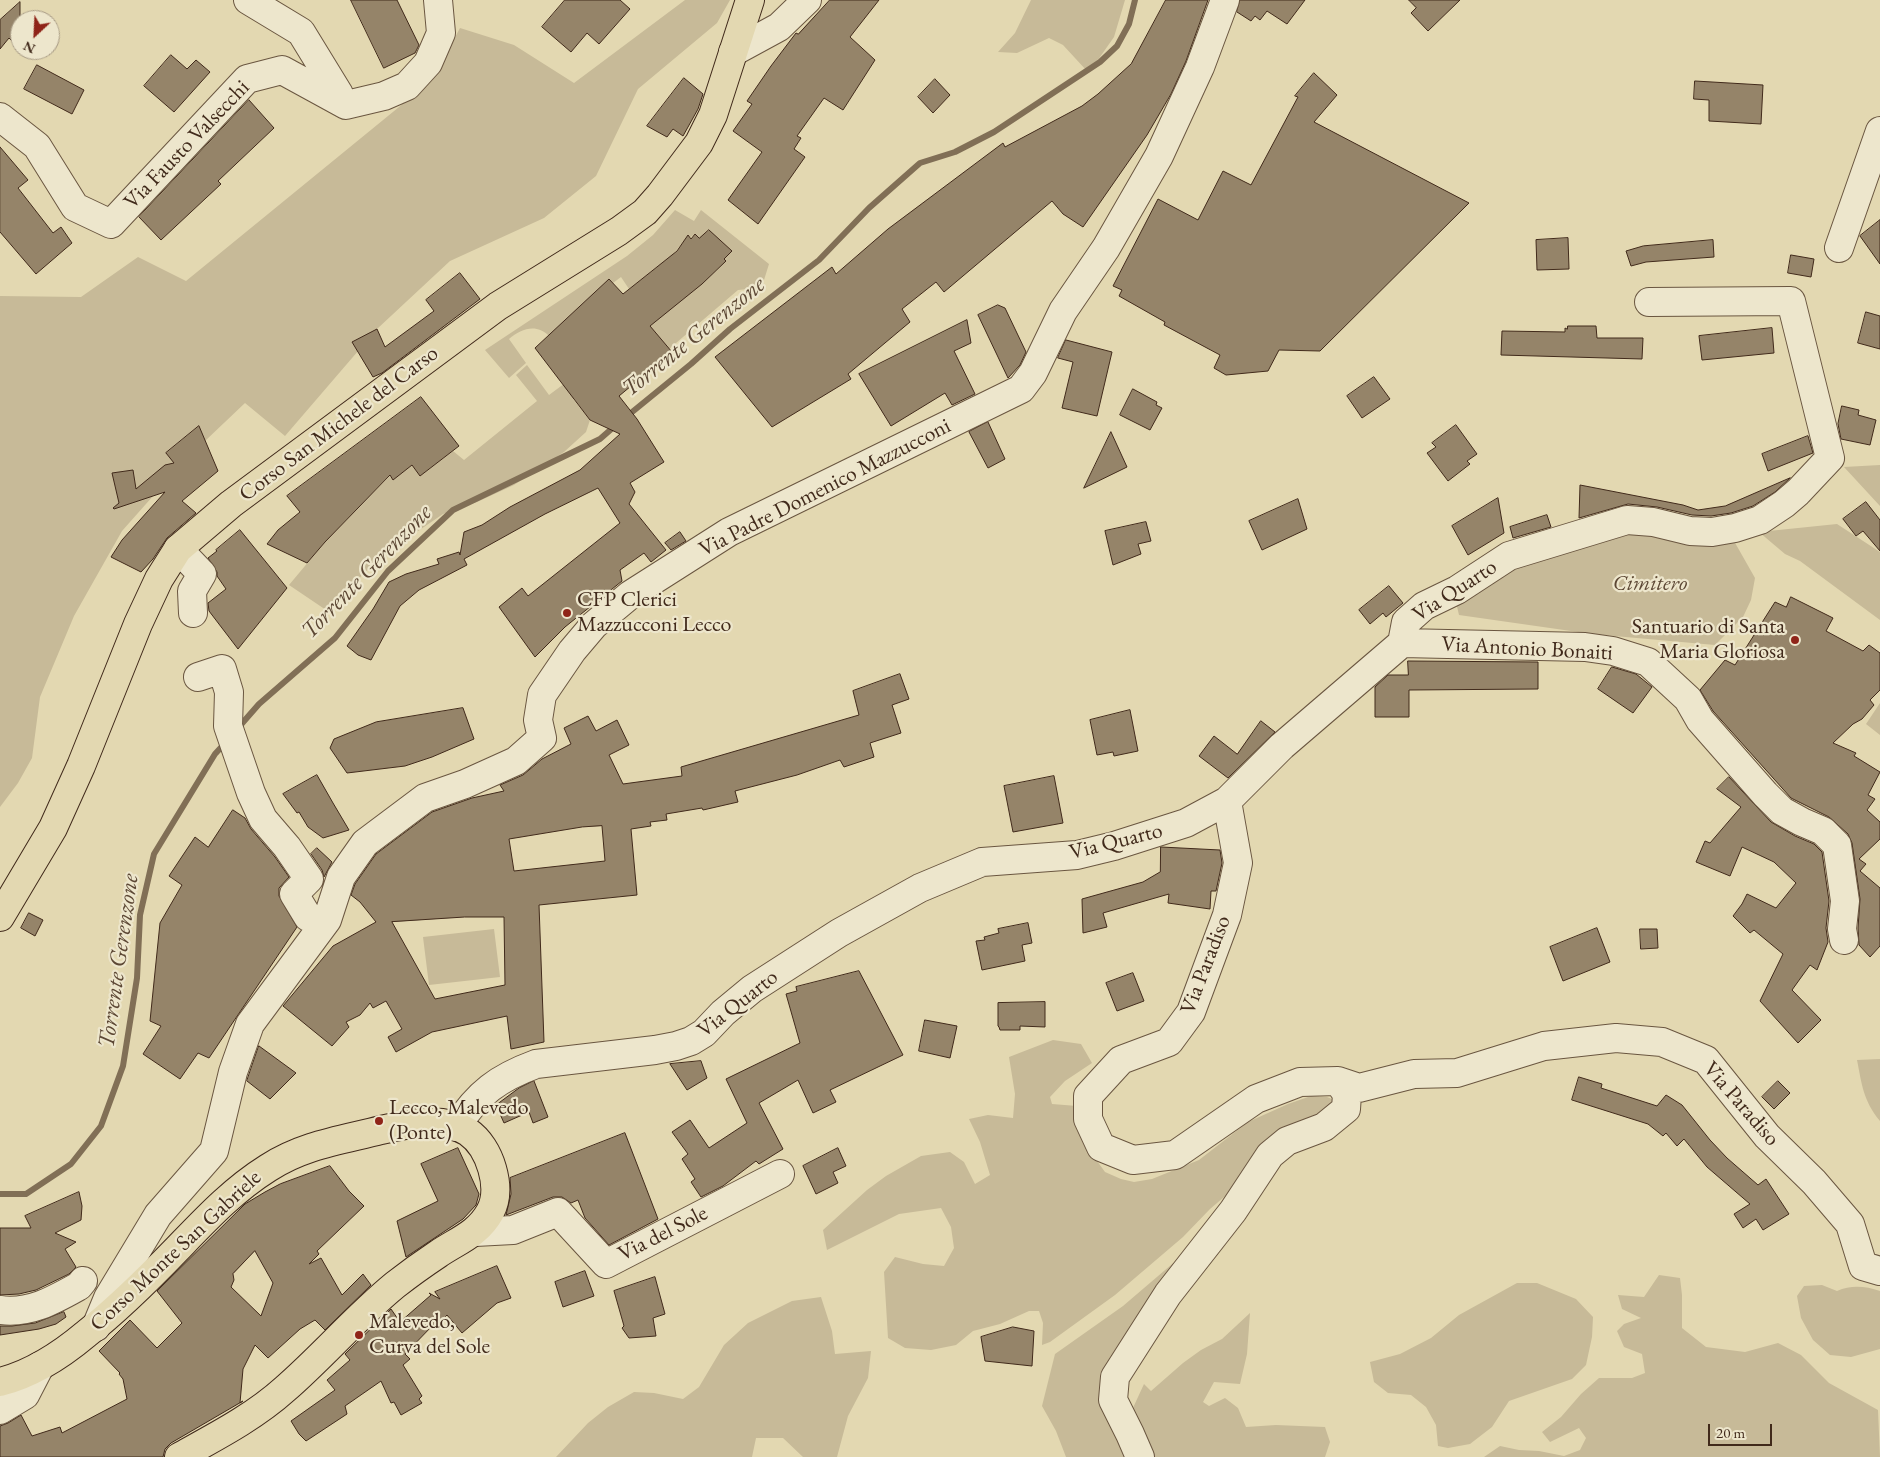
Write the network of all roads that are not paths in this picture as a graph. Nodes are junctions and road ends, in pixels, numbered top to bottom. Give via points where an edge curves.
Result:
1 (248, 0) edge
2 (438, 0) edge
3 (750, 0) edge
4 (807, 0) edge
5 (1226, 0) edge
6 (733, 52) junction
7 (338, 100) junction
8 (0, 117) edge
9 (1880, 131) edge
10 (1839, 248) dead end
11 (1650, 302) dead end
12 (178, 549) junction
13 (193, 613) dead end
14 (1402, 643) junction
15 (198, 677) dead end
16 (1228, 801) junction
17 (0, 917) edge
18 (308, 917) dead end
19 (1844, 940) dead end
20 (1338, 1081) junction
21 (456, 1127) junction
22 (780, 1174) dead end
23 (475, 1232) junction
24 (1880, 1271) edge
25 (84, 1281) dead end
26 (0, 1310) edge
27 (96, 1326) junction
28 (40, 1366) junction
29 (0, 1382) edge
30 (0, 1410) edge
31 (179, 1457) edge
32 (1140, 1457) edge

1 - 7 street via 300,32 339,94
2 - 7 street, Via Fausto Valsecchi via 441,33 428,63 407,86 384,96 346,105
3 - 6 main road, Corso San Michele del Carso
4 - 6 street via 779,27
5 - 27 street, Via Padre Domenico Mazzucconi via 1200,67 1159,156 1106,248 1064,311 1033,373 1021,389 729,532 630,595 594,625 542,695 538,720 542,738 516,761 425,798 365,843 342,877 327,920 250,1024 233,1072 214,1151 158,1216 108,1298
6 - 12 main road, Corso San Michele del Carso via 713,115 699,143 644,212 619,232 498,306 231,504
7 - 8 street, Via Fausto Valsecchi via 282,70 246,79 111,224 75,207 37,146
9 - 10 street
11 - 14 street, Via Quarto via 1791,301 1830,458 1798,492 1760,520 1712,532 1627,520 1509,556 1457,590 1424,606 1406,622
12 - 13 street via 202,574 192,591
12 - 17 main road, Corso San Michele del Carso via 159,579 138,624 53,828
14 - 16 street, Via Quarto via 1282,746
14 - 19 street, Via Antonio Bonaiti via 1577,647 1613,651 1648,662 1688,699 1700,720 1782,811 1823,830 1837,845 1845,901
15 - 18 street via 222,669 229,692 231,736 263,819 309,879 294,894
16 - 20 street, Via Paradiso via 1238,863 1227,915 1191,1012 1169,1042 1121,1060 1088,1096 1088,1119 1101,1147 1117,1154 1133,1160 1175,1155 1256,1099 1300,1082
16 - 21 street, Via Quarto via 1186,823 1114,846 1077,855 982,862 920,888 752,989 704,1034 676,1046 536,1064 519,1070 486,1090
20 - 24 street, Via Paradiso via 1359,1088 1414,1074 1457,1073 1544,1046 1616,1038 1662,1042 1706,1060 1767,1136 1814,1182 1850,1224 1863,1266
20 - 32 street via 1347,1094 1346,1110 1324,1127 1287,1141 1270,1155 1233,1211 1168,1294 1115,1377 1113,1400
21 - 23 main road, Corso Monte San Gabriele via 469,1133 488,1157 495,1182 494,1205
21 - 27 main road, Corso Monte San Gabriele via 431,1121 326,1142 266,1168 226,1199 140,1288
22 - 23 street, Via del Sole via 606,1264 558,1212 513,1230
23 - 31 main road, Corso Monte San Gabriele via 430,1259 378,1299 283,1391 247,1417
25 - 26 street via 43,1305
27 - 28 main road, Corso Monte San Gabriele
28 - 29 main road, Corso Monte San Gabriele
28 - 30 street via 25,1395

